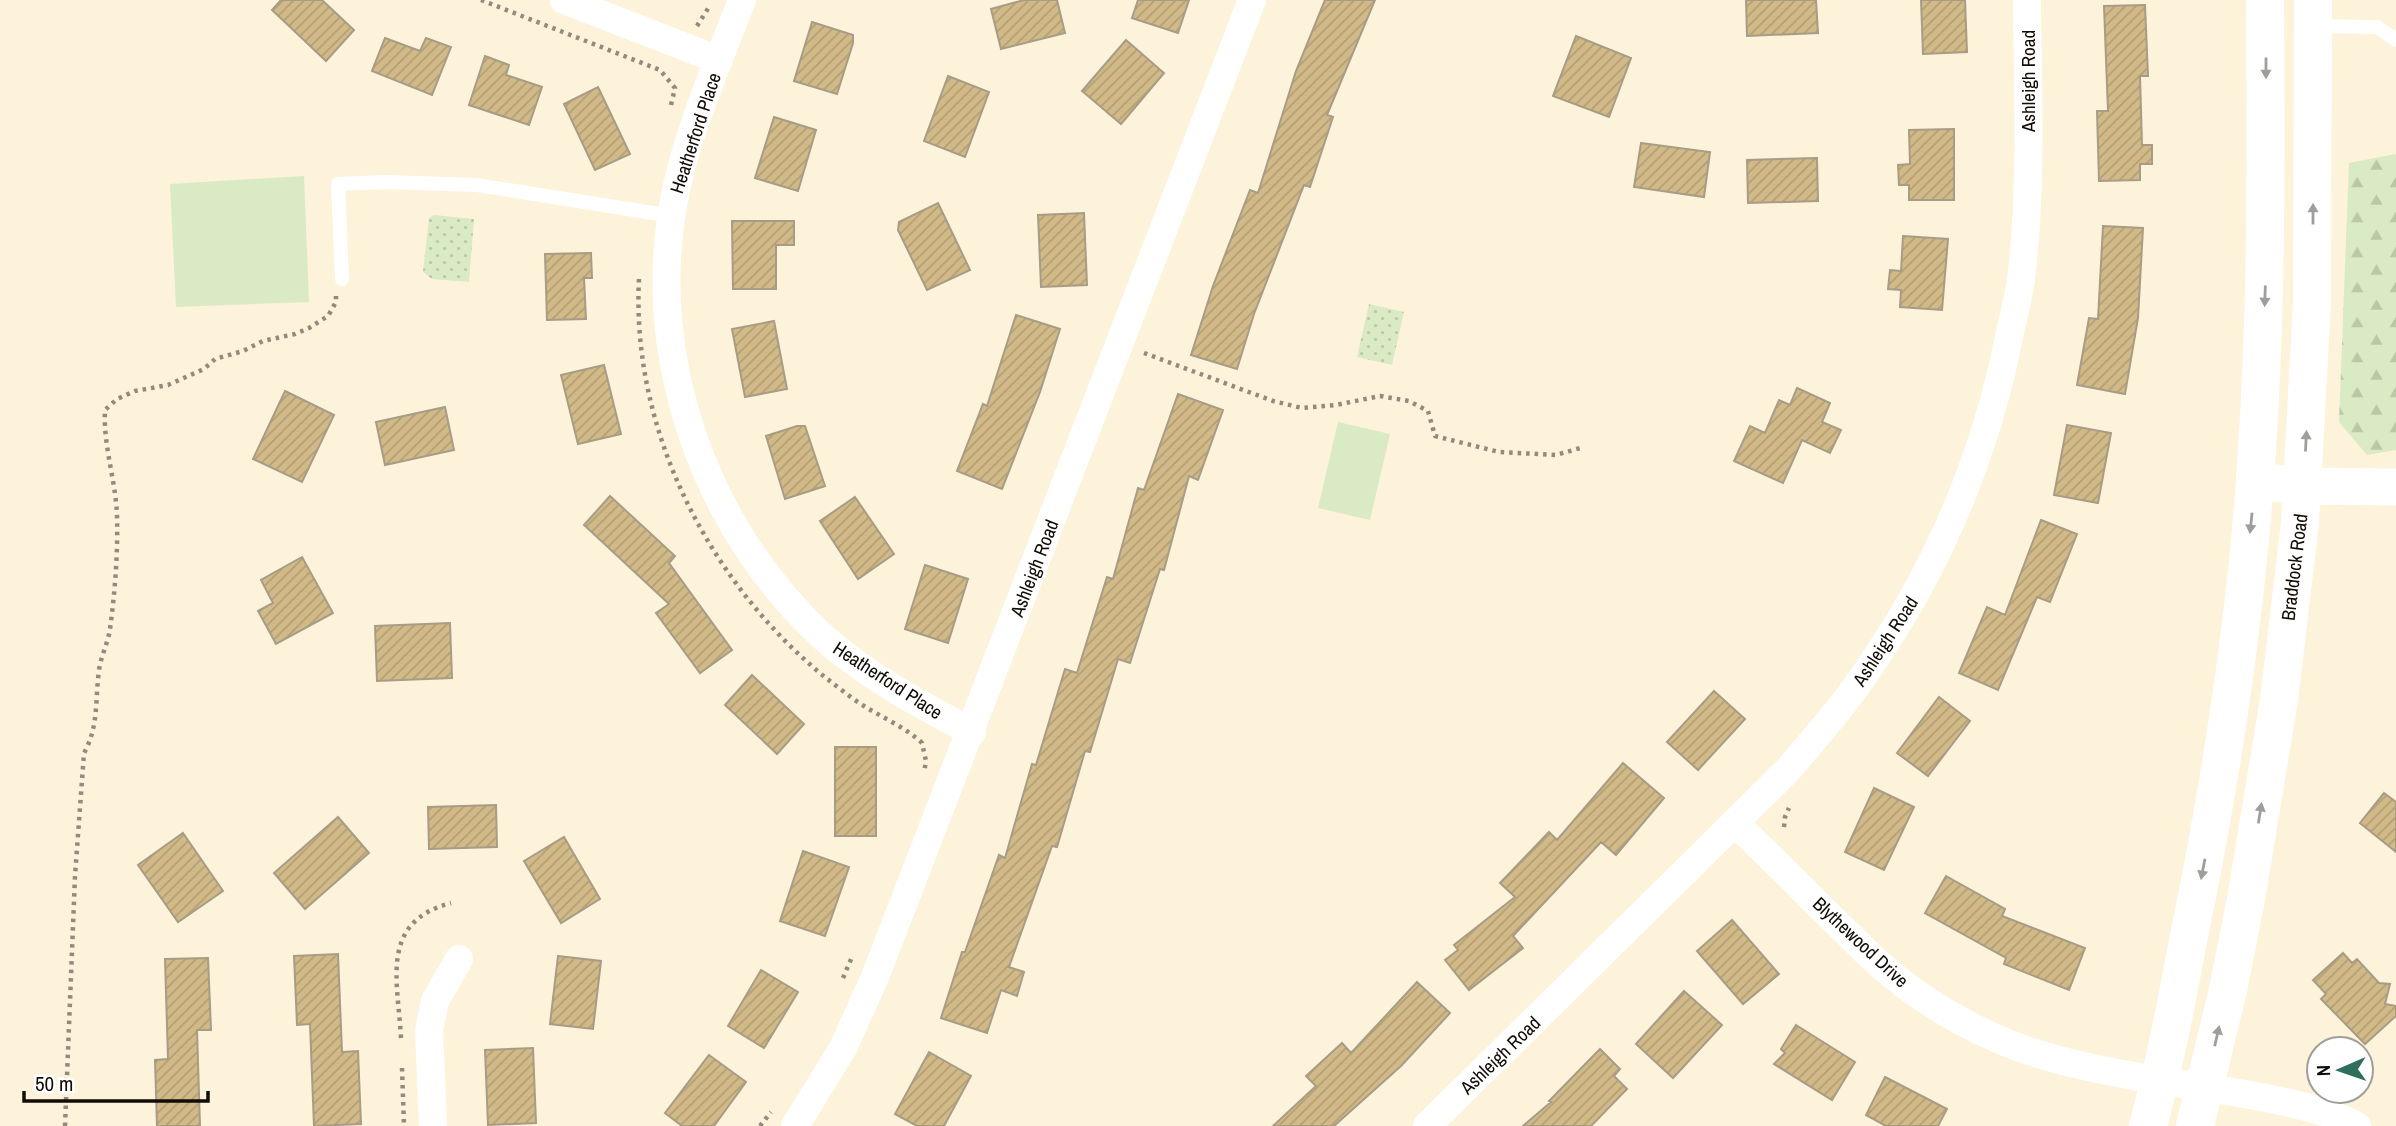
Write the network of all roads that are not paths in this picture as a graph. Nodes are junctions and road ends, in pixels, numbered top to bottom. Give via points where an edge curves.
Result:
1 (564, 0) edge
2 (742, 0) edge
3 (1252, 0) edge
4 (2027, 0) edge
5 (2265, 0) edge
6 (2313, 13) edge
7 (2396, 40) edge
8 (719, 60) junction
9 (672, 216) junction
10 (342, 279) road end
11 (2255, 481) junction
12 (2304, 486) junction
13 (2396, 487) edge
14 (972, 732) junction
15 (1735, 823) junction
16 (459, 959) dead end
17 (2161, 1080) junction
18 (2206, 1086) junction
19 (433, 1126) edge
20 (795, 1126) edge
21 (1427, 1126) edge
22 (2148, 1126) edge
23 (2195, 1126) edge
24 (2357, 1126) edge

1 - 8 street
2 - 8 street, Heatherford Place
3 - 14 street, Ashleigh Road
4 - 15 street, Ashleigh Road via 2028,188 2020,281 2000,384 1968,482 1919,588 1873,663 1788,770
5 -> 11 main road via 2265,272
6 - 7 lane via 2377,27
12 -> 6 main road, Braddock Road via 2312,303
8 - 9 street, Heatherford Place via 695,120
9 - 10 lane via 477,185 338,184
9 - 14 street, Heatherford Place via 667,298 675,374 689,426 724,511 753,557 825,638 859,666
11 - 12 street
11 -> 17 main road via 2244,598 2207,849
12 - 13 street
18 -> 12 main road, Braddock Road via 2246,899 2279,700
14 - 20 street, Ashleigh Road via 876,977 843,1048
15 - 17 street, Blythewood Drive via 1877,962 1949,1014 2049,1057
15 - 21 street, Ashleigh Road
16 - 19 street via 435,1001 429,1031
17 - 18 street, Blythewood Drive
17 - 22 main road
18 - 23 main road, Braddock Road
18 - 24 street, Blythewood Drive via 2324,1112

